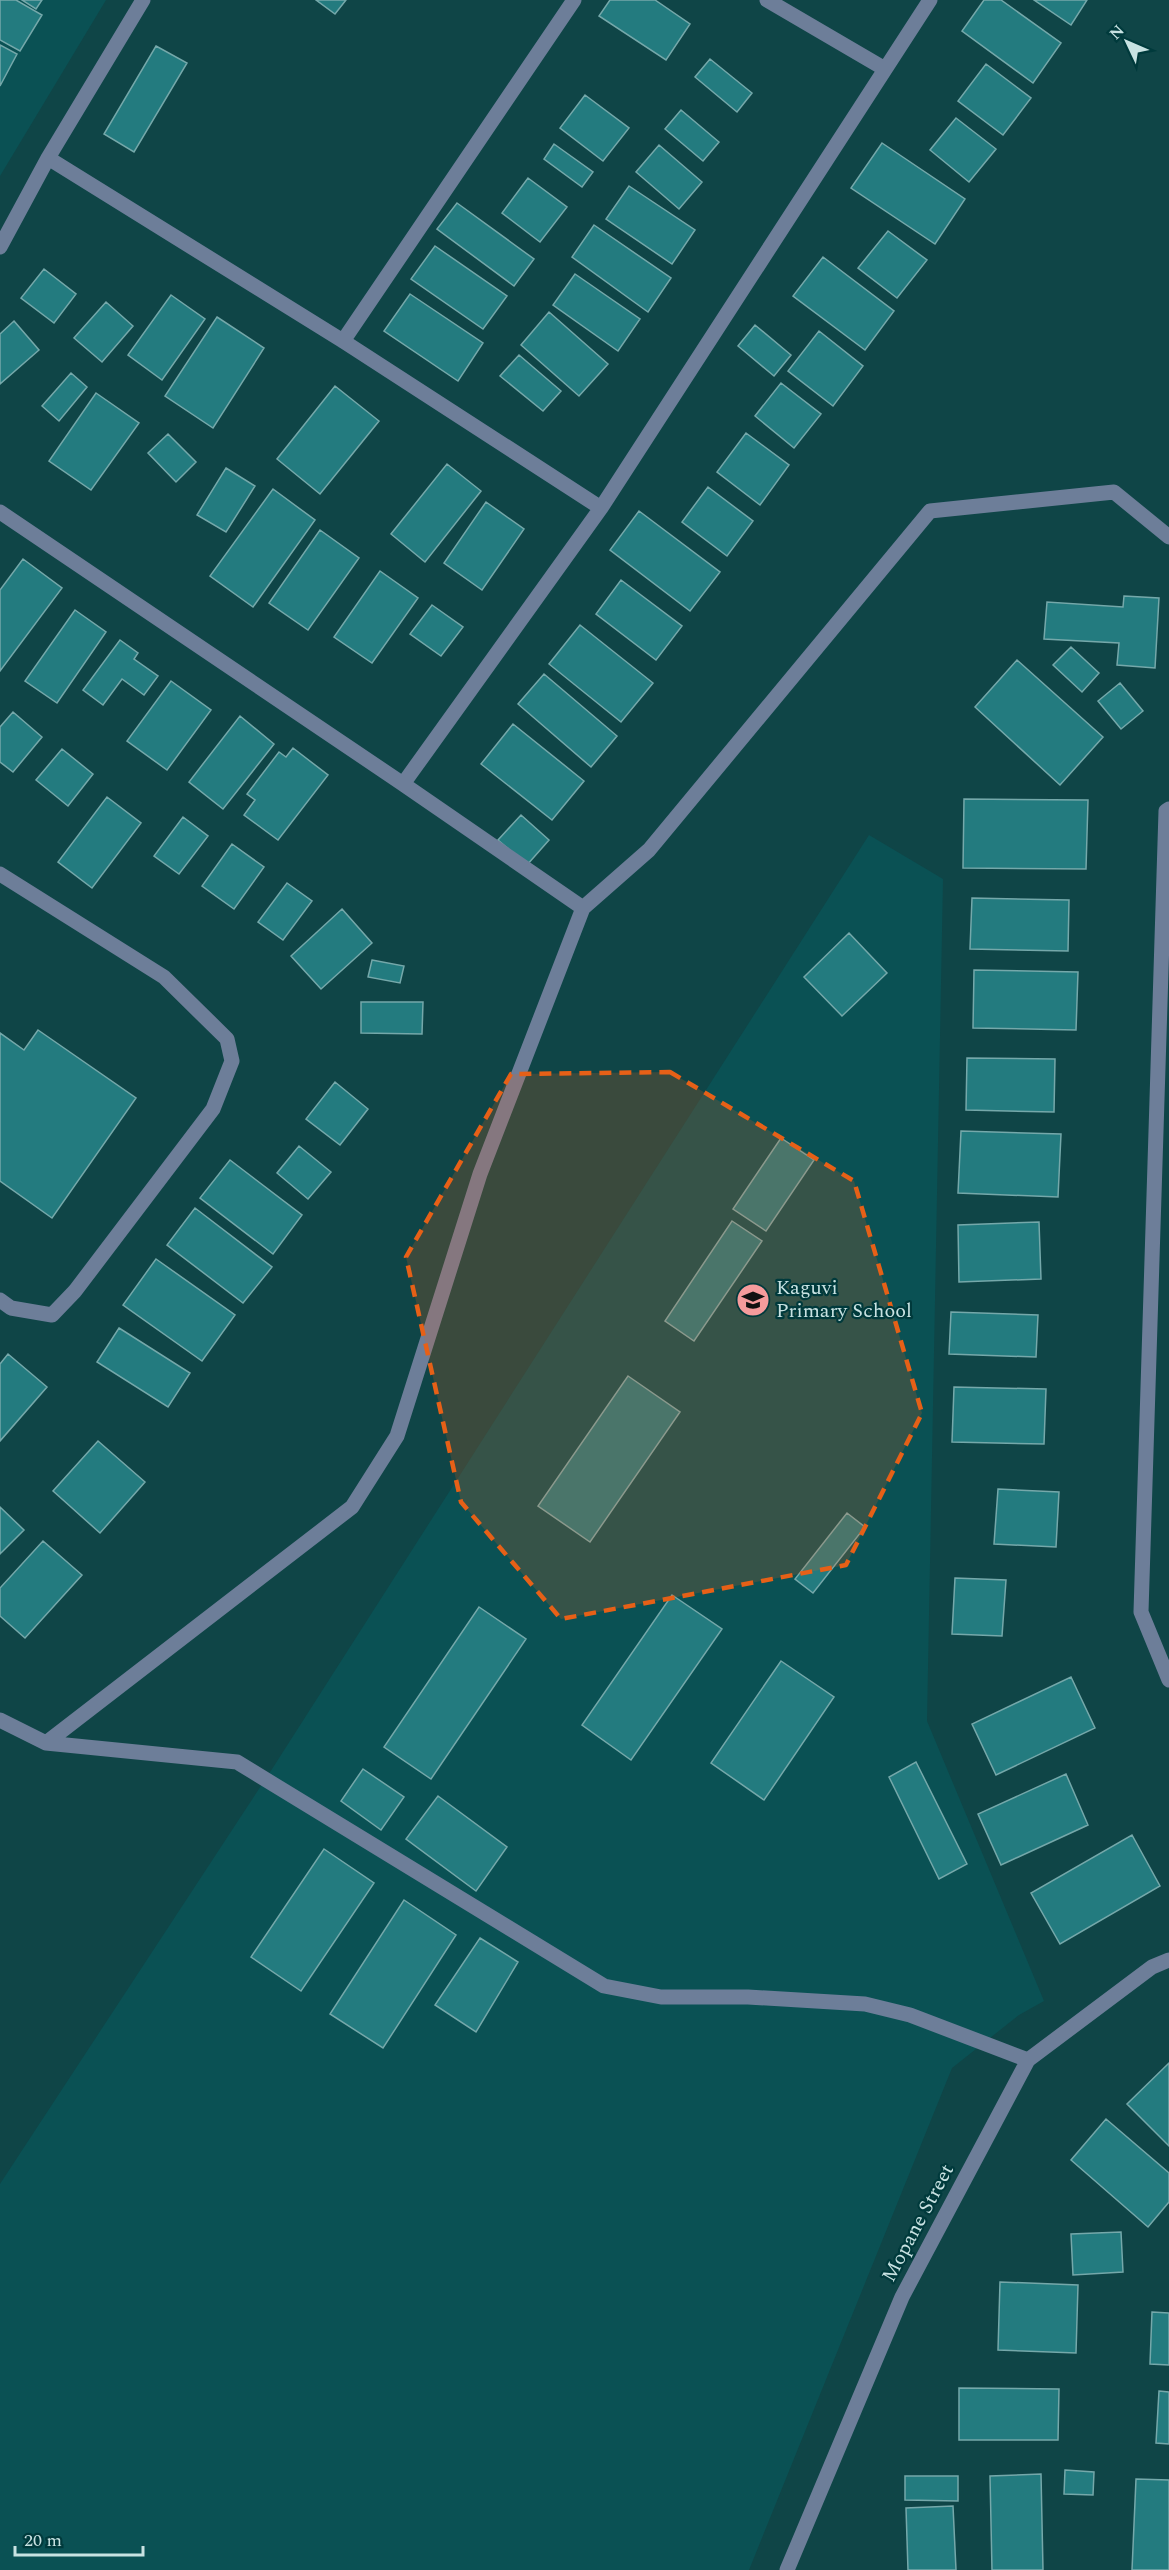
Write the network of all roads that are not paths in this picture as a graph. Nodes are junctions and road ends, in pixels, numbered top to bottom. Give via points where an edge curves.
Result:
1 (143, 0) edge
2 (574, 0) edge
3 (768, 0) edge
4 (930, 0) edge
5 (885, 69) junction
6 (48, 158) junction
7 (0, 247) edge
8 (343, 341) junction
9 (601, 508) junction
10 (0, 512) edge
11 (1169, 537) edge
12 (403, 784) junction
13 (1169, 809) edge
14 (0, 874) edge
15 (583, 908) junction
16 (0, 1300) edge
17 (1169, 1680) edge
18 (0, 1720) edge
19 (46, 1743) junction
20 (1169, 1960) edge
21 (1028, 2060) junction
22 (787, 2570) edge

1 - 6 street
2 - 8 street
3 - 5 street
4 - 5 street
5 - 9 street
6 - 7 street
6 - 8 street
8 - 9 street
9 - 12 street
10 - 12 street
11 - 15 street via 1114,492 930,511 649,850
12 - 15 street
13 - 17 street via 1142,1612
14 - 16 street via 164,977 227,1039 232,1061 213,1109 75,1291 52,1315 11,1308
15 - 19 street via 480,1174 397,1436 352,1507
18 - 19 street
19 - 21 street via 237,1762 604,1986 661,1997 865,2004 910,2015
20 - 21 street, Mopane Street via 1152,1967
21 - 22 street, Mopane Street via 902,2297

